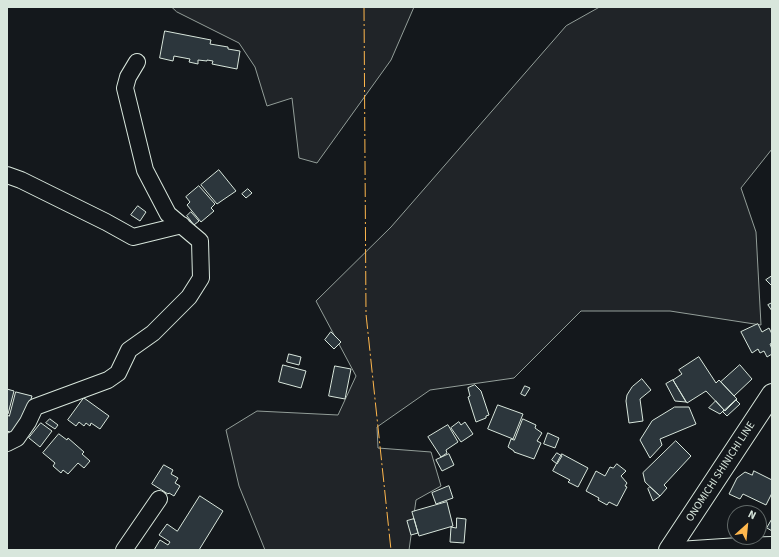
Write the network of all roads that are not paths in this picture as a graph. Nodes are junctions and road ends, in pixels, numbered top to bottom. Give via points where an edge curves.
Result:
1 (137, 62) dead end
2 (7, 175) edge
3 (182, 225) junction
4 (772, 394) edge
5 (7, 443) edge
6 (159, 499) dead end
7 (772, 545) edge
8 (124, 550) edge
9 (669, 550) edge
10 (678, 550) edge

1 - 3 street via 125,88 144,170 168,214
2 - 3 street via 28,183 133,237
3 - 5 street via 200,240 201,278 189,297 153,333 129,350 118,373 108,380 35,407 17,438
4 - 9 main road, ONOMICHI SHINICHI LINE
6 - 8 street
7 - 10 street

